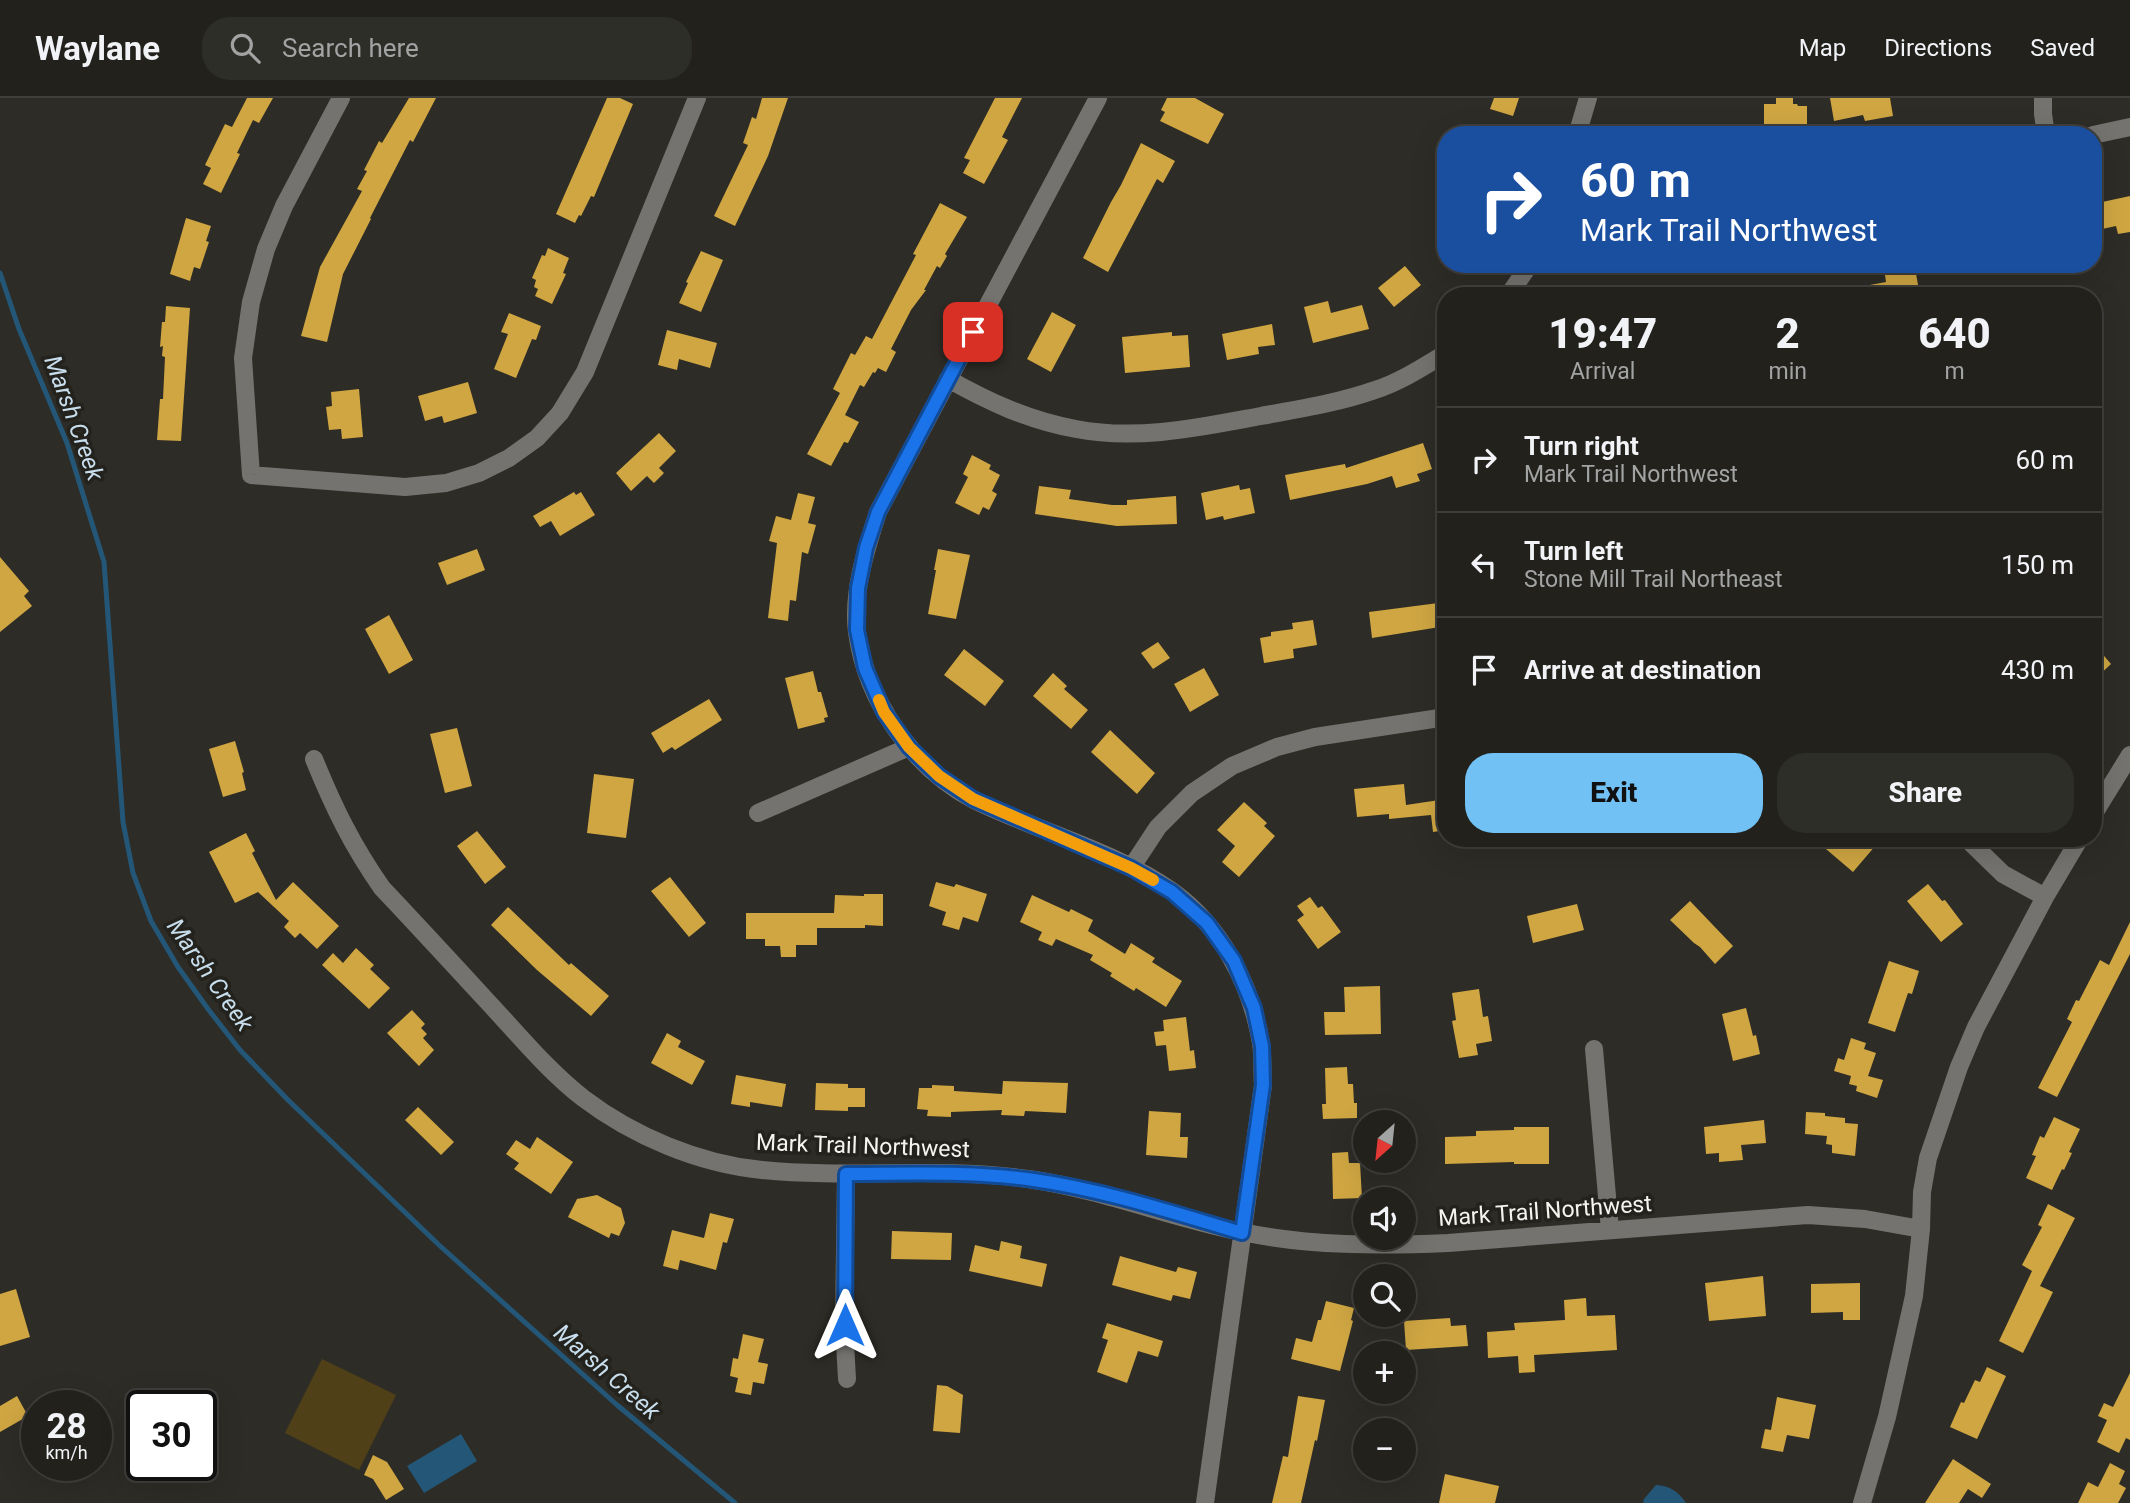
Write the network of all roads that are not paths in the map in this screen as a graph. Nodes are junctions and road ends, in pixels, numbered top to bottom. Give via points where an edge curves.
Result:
1 (341, 98) edge
2 (697, 98) edge
3 (1098, 98) edge
4 (1588, 98) edge
5 (2043, 98) edge
6 (1580, 126) edge
7 (2045, 126) edge
8 (2130, 127) edge
9 (2102, 133) edge
10 (1437, 358) edge
11 (948, 379) junction
12 (1437, 718) edge
13 (909, 747) junction
14 (2130, 755) edge
15 (314, 760) dead end
16 (2102, 801) edge
17 (758, 813) dead end
18 (1973, 847) edge
19 (2075, 847) edge
20 (1131, 868) junction
21 (2045, 897) junction
22 (1594, 1049) dead end
23 (846, 1174) junction
24 (1921, 1229) junction
25 (1610, 1230) junction
26 (1242, 1233) junction
27 (847, 1379) dead end
28 (1205, 1503) edge
29 (1862, 1503) edge

1 - 2 street via 284,206 251,302 243,358 251,475 405,487 446,483 479,473 537,438 560,413 585,372
3 - 11 street
4 - 6 street
5 - 7 street
8 - 9 street
10 - 11 street via 1376,390 1329,404 1188,430 1124,434 1032,419
11 - 13 street via 878,512 858,588 857,630 865,668 884,712
12 - 20 street via 1315,737 1232,766 1192,793 1158,827
13 - 17 street
13 - 20 street via 939,776 973,799
14 - 16 street
15 - 23 street, Mark Trail Northwest via 343,827 382,888 542,1061 583,1098 636,1132 699,1157 760,1170
18 - 21 street via 2003,874
19 - 21 street
20 - 26 street via 1172,892 1207,923 1234,961 1254,1008 1262,1046 1263,1085
21 - 24 street via 1959,1067 1928,1158
22 - 25 street
23 - 26 street, Mark Trail Northwest via 970,1174 1033,1180 1088,1190
23 - 27 street
24 - 25 street, Mark Trail Northwest via 1808,1215
24 - 29 street via 1914,1296
25 - 26 street, Mark Trail Northwest via 1394,1245
26 - 28 street

